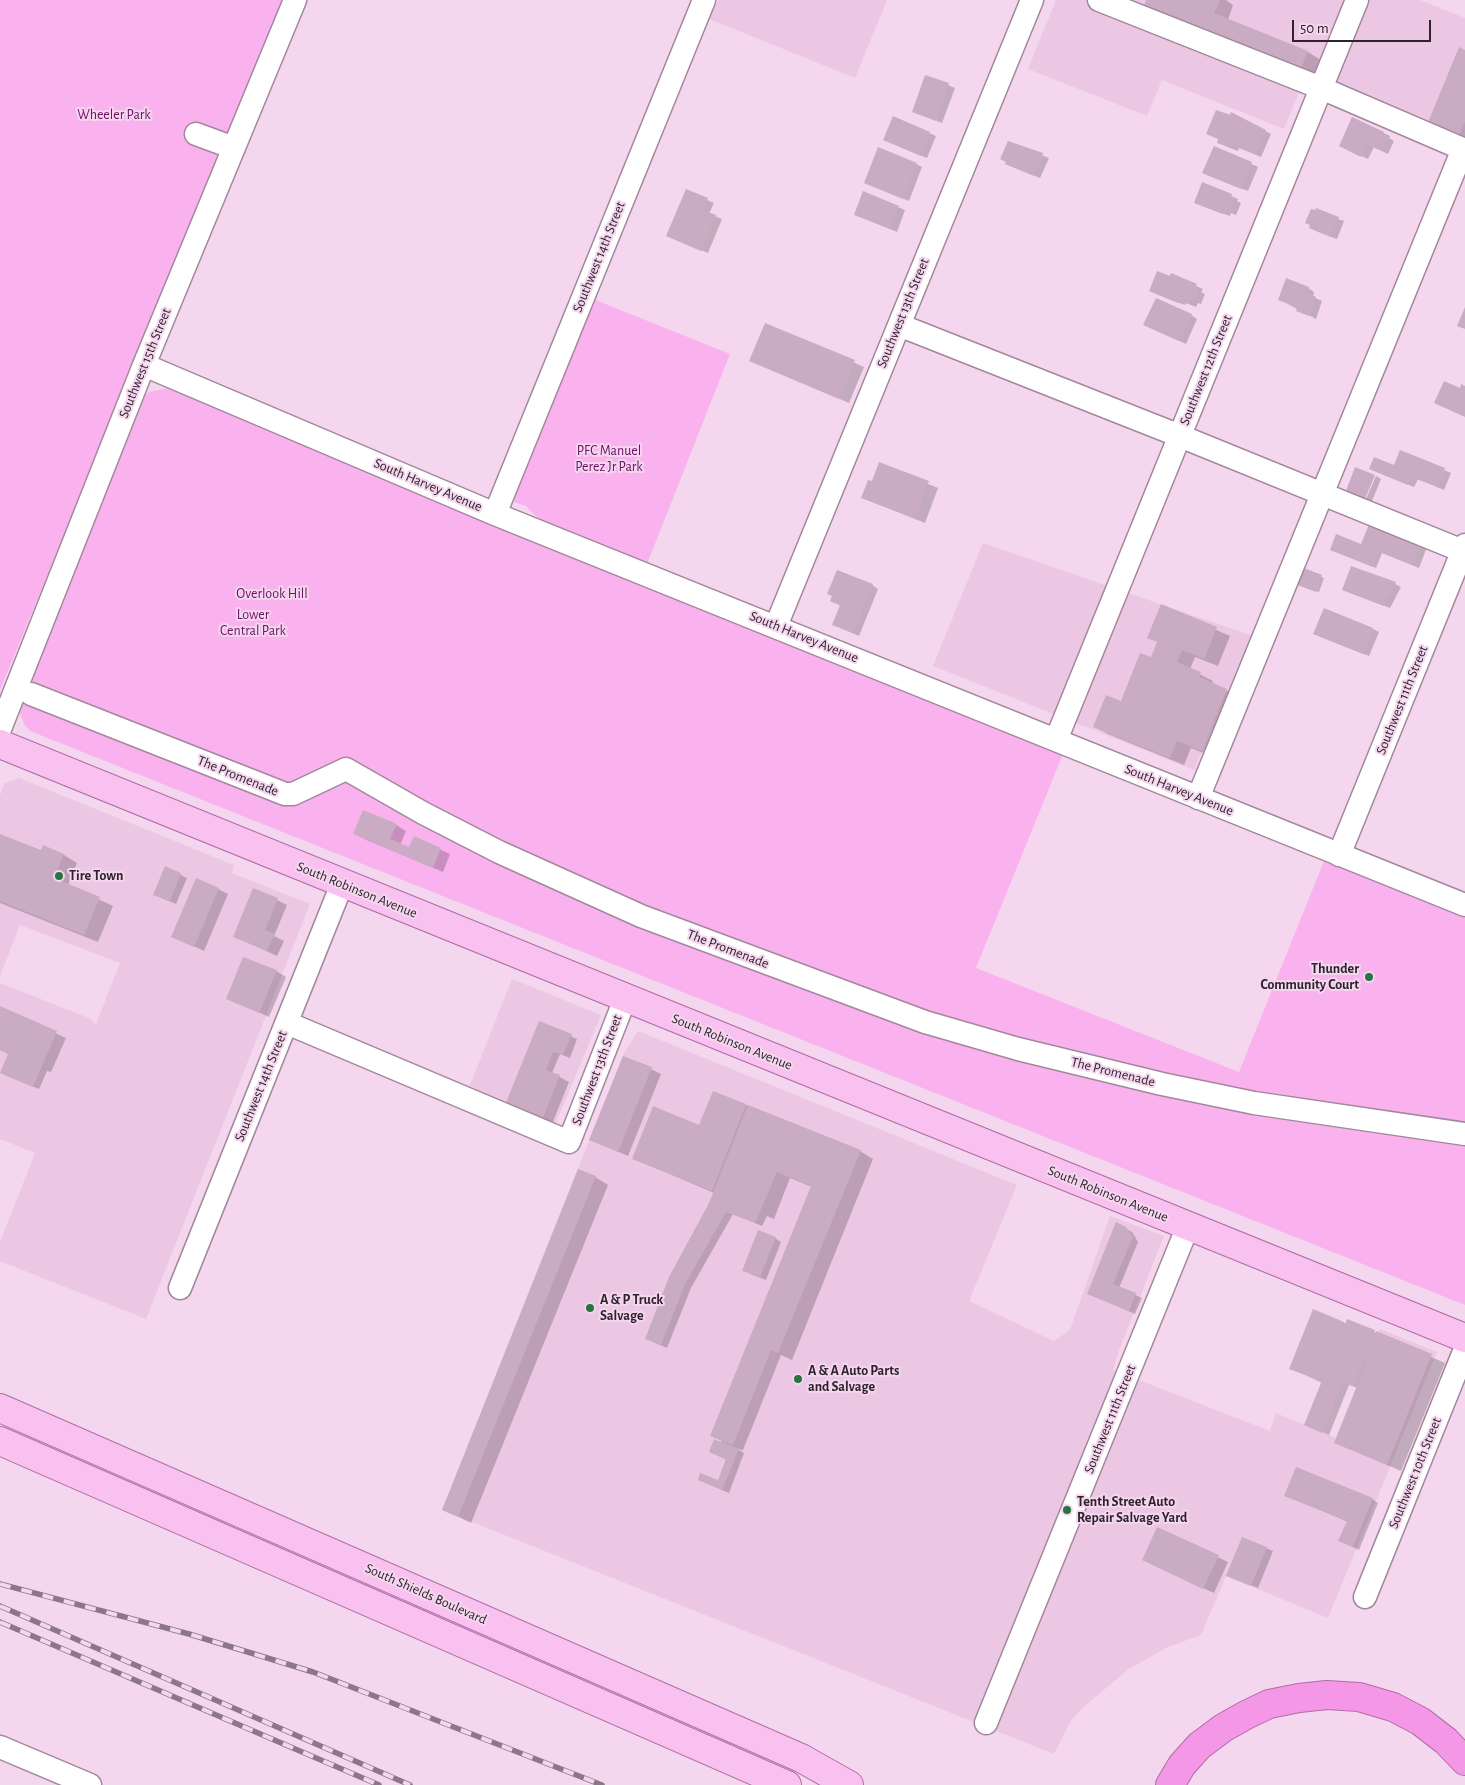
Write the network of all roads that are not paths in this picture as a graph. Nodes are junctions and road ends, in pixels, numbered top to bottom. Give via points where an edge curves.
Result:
1 (295, 0) edge
2 (704, 0) edge
3 (1032, 0) edge
4 (1099, 0) edge
5 (1357, 0) edge
6 (1321, 88) junction
7 (196, 134) dead end
8 (234, 148) junction
9 (1464, 150) edge
10 (899, 325) junction
11 (144, 365) junction
12 (1180, 436) junction
13 (1323, 494) junction
14 (495, 514) junction
15 (1464, 550) edge
16 (776, 626) junction
17 (32, 694) dead end
18 (0, 729) edge
19 (1056, 740) junction
20 (0, 744) edge
21 (1198, 798) junction
22 (1339, 855) junction
23 (342, 884) junction
24 (1465, 905) edge
25 (625, 999) junction
26 (287, 1023) junction
27 (1465, 1134) edge
28 (1188, 1226) junction
29 (180, 1288) dead end
30 (1465, 1338) edge
31 (1465, 1349) edge
32 (0, 1408) edge
33 (0, 1441) edge
34 (1365, 1597) dead end
35 (986, 1723) dead end
36 (0, 1747) edge
37 (1465, 1762) edge
38 (90, 1785) edge
39 (787, 1785) edge
40 (849, 1785) edge
41 (1170, 1785) edge

1 - 8 street, Southwest 15th Street
2 - 14 street, Southwest 14th Street
3 - 10 street, Southwest 13th Street
4 - 6 street
5 - 6 street, Southwest 12th Street
6 - 9 street
6 - 12 street, Southwest 12th Street
7 - 8 street
8 - 11 street, Southwest 15th Street
9 - 13 street
10 - 12 street
10 - 16 street, Southwest 13th Street
11 - 14 street, South Harvey Avenue
11 - 18 street, Southwest 15th Street
12 - 13 street
12 - 19 street, Southwest 12th Street
13 - 15 street
13 - 21 street
14 - 16 street, South Harvey Avenue
15 - 22 street, Southwest 11th Street
16 - 19 street, South Harvey Avenue
17 - 27 street, The Promenade via 285,794 293,794 346,769 423,814 499,852 641,916 925,1022 1018,1049 1162,1084 1254,1102
19 - 21 street, South Harvey Avenue
20 - 23 main road, South Robinson Avenue
21 - 22 street, South Harvey Avenue
22 - 24 street, South Harvey Avenue
23 - 25 main road, South Robinson Avenue
23 - 26 street, Southwest 14th Street
25 - 26 street, Southwest 13th Street via 569,1142
25 - 28 main road, South Robinson Avenue
26 - 29 street, Southwest 14th Street
28 - 30 main road, South Robinson Avenue
28 - 35 street, Southwest 11th Street
31 - 34 street, Southwest 10th Street
32 - 40 main road, South Shields Boulevard via 801,1758
33 - 39 main road
36 - 38 street
37 - 41 highway via 1446,1741 1420,1721 1393,1707 1359,1698 1327,1695 1269,1704 1222,1728 1199,1746

